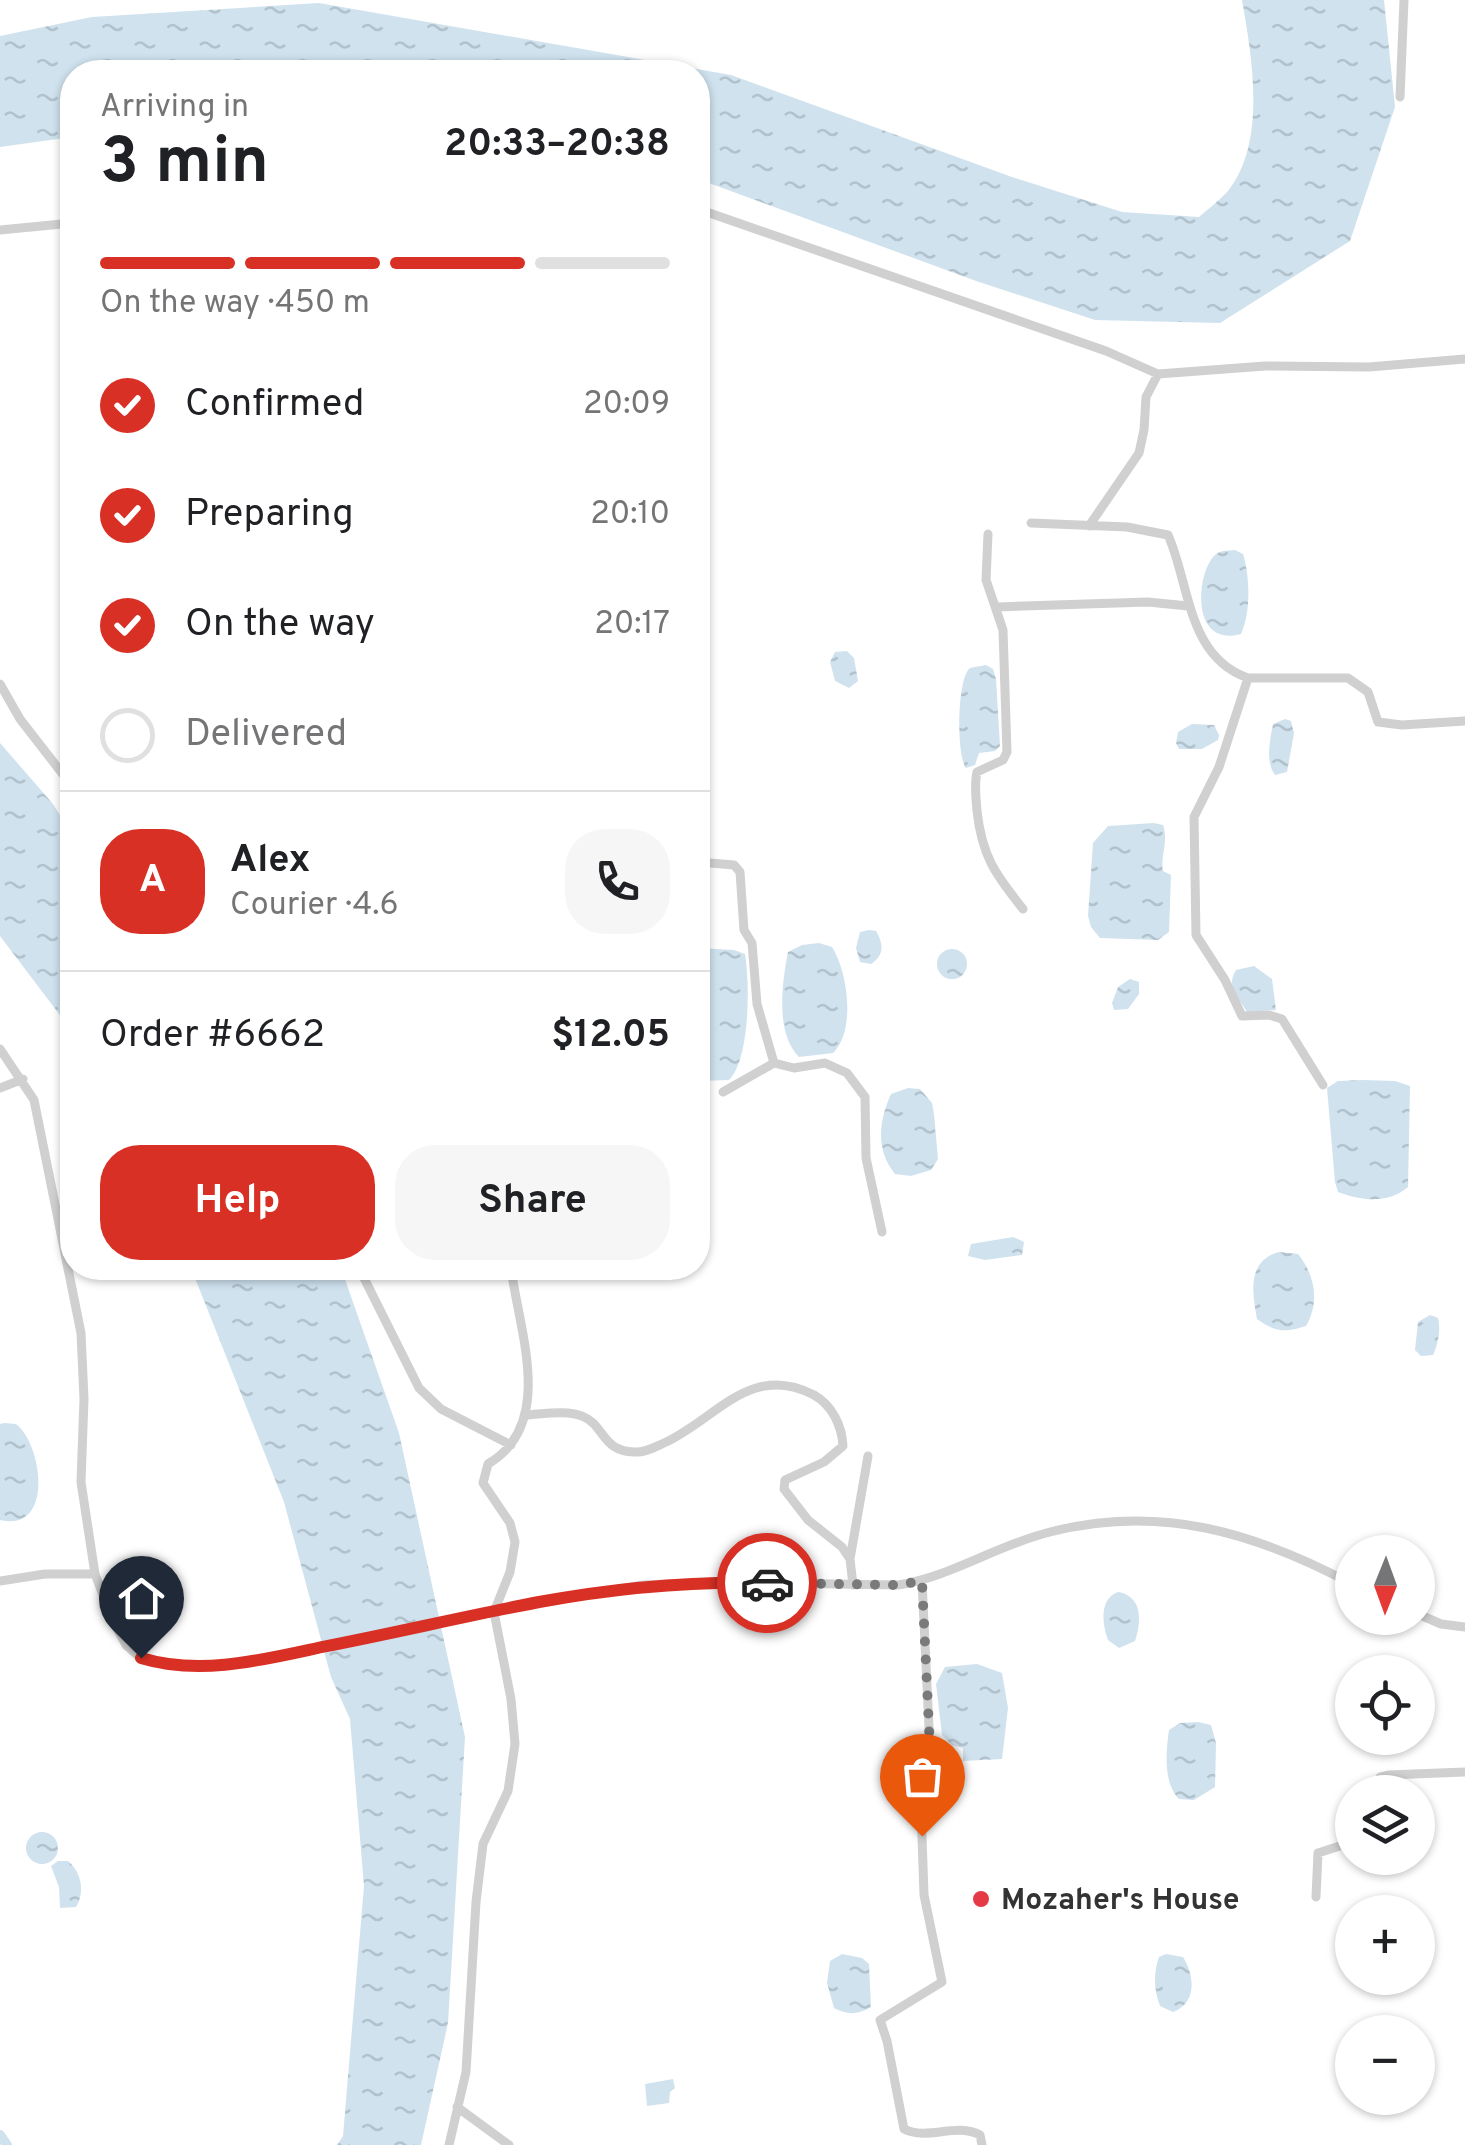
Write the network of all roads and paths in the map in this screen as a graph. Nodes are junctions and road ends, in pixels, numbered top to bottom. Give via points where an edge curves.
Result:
1 (1404, 0) edge
2 (1400, 97) dead end
3 (710, 213) edge
4 (60, 224) edge
5 (0, 230) edge
6 (1465, 359) edge
7 (1158, 374) junction
8 (1031, 523) dead end
9 (1089, 526) junction
10 (988, 534) dead end
11 (1188, 606) junction
12 (997, 607) junction
13 (1248, 678) junction
14 (0, 684) edge
15 (1465, 722) edge
16 (60, 771) edge
17 (710, 863) edge
18 (1024, 908) dead end
19 (0, 1049) edge
20 (774, 1063) junction
21 (23, 1079) junction
22 (1323, 1085) dead end
23 (0, 1088) edge
24 (722, 1092) dead end
25 (60, 1229) edge
26 (882, 1232) dead end
27 (70, 1280) edge
28 (365, 1280) edge
29 (513, 1280) edge
30 (526, 1415) junction
31 (511, 1445) junction
32 (868, 1456) dead end
33 (850, 1559) junction
34 (95, 1574) junction
35 (1335, 1575) edge
36 (0, 1581) edge
37 (922, 1581) junction
38 (853, 1585) junction
39 (494, 1612) junction
40 (1435, 1621) edge
41 (1465, 1627) edge
42 (1465, 1772) edge
43 (1388, 1775) edge
44 (1335, 1848) edge
45 (1316, 1897) dead end
46 (458, 2107) junction
47 (917, 2133) junction
48 (449, 2145) edge
49 (509, 2145) edge
50 (917, 2145) edge
51 (982, 2145) edge

1 - 2 street
3 - 7 street via 1106,350
4 - 5 street
6 - 7 street
7 - 9 street via 1146,397 1138,452
8 - 9 street
9 - 11 street via 1168,536
10 - 12 street via 986,580
11 - 12 street
11 - 13 street via 1213,652
12 - 18 street via 1008,752 978,772 976,801 981,844
13 - 15 street via 1348,678 1368,692 1378,722
13 - 22 street via 1220,767 1194,817 1196,935 1236,1009 1242,1016 1282,1020
14 - 16 street
17 - 20 street via 740,872 757,1004
19 - 21 street
20 - 24 street
20 - 26 street via 825,1063 847,1073 865,1097 866,1158
21 - 23 street
21 - 25 street via 34,1100
27 - 34 street via 81,1333 81,1482
28 - 31 street via 420,1388 441,1409
29 - 30 street
30 - 31 street
30 - 33 street via 567,1412 592,1422 604,1441 633,1452 680,1436 745,1390 778,1384 802,1389 824,1400 843,1446 785,1480 784,1489
31 - 39 street via 488,1464 483,1482 515,1542
32 - 33 street
33 - 38 street
34 - 36 street
34 - 39 street via 126,1645 165,1666 218,1666
35 - 37 street via 1221,1529 1146,1519 1051,1532
37 - 38 street
37 - 47 street via 931,1769 922,1807 924,1895 942,1982 880,2020 904,2129
38 - 39 street via 643,1586
39 - 46 street via 515,1744 508,1791 483,1844
40 - 41 street
42 - 43 street
44 - 45 street via 1318,1853
46 - 48 street
46 - 49 street
47 - 50 street
47 - 51 street via 967,2130 980,2135

